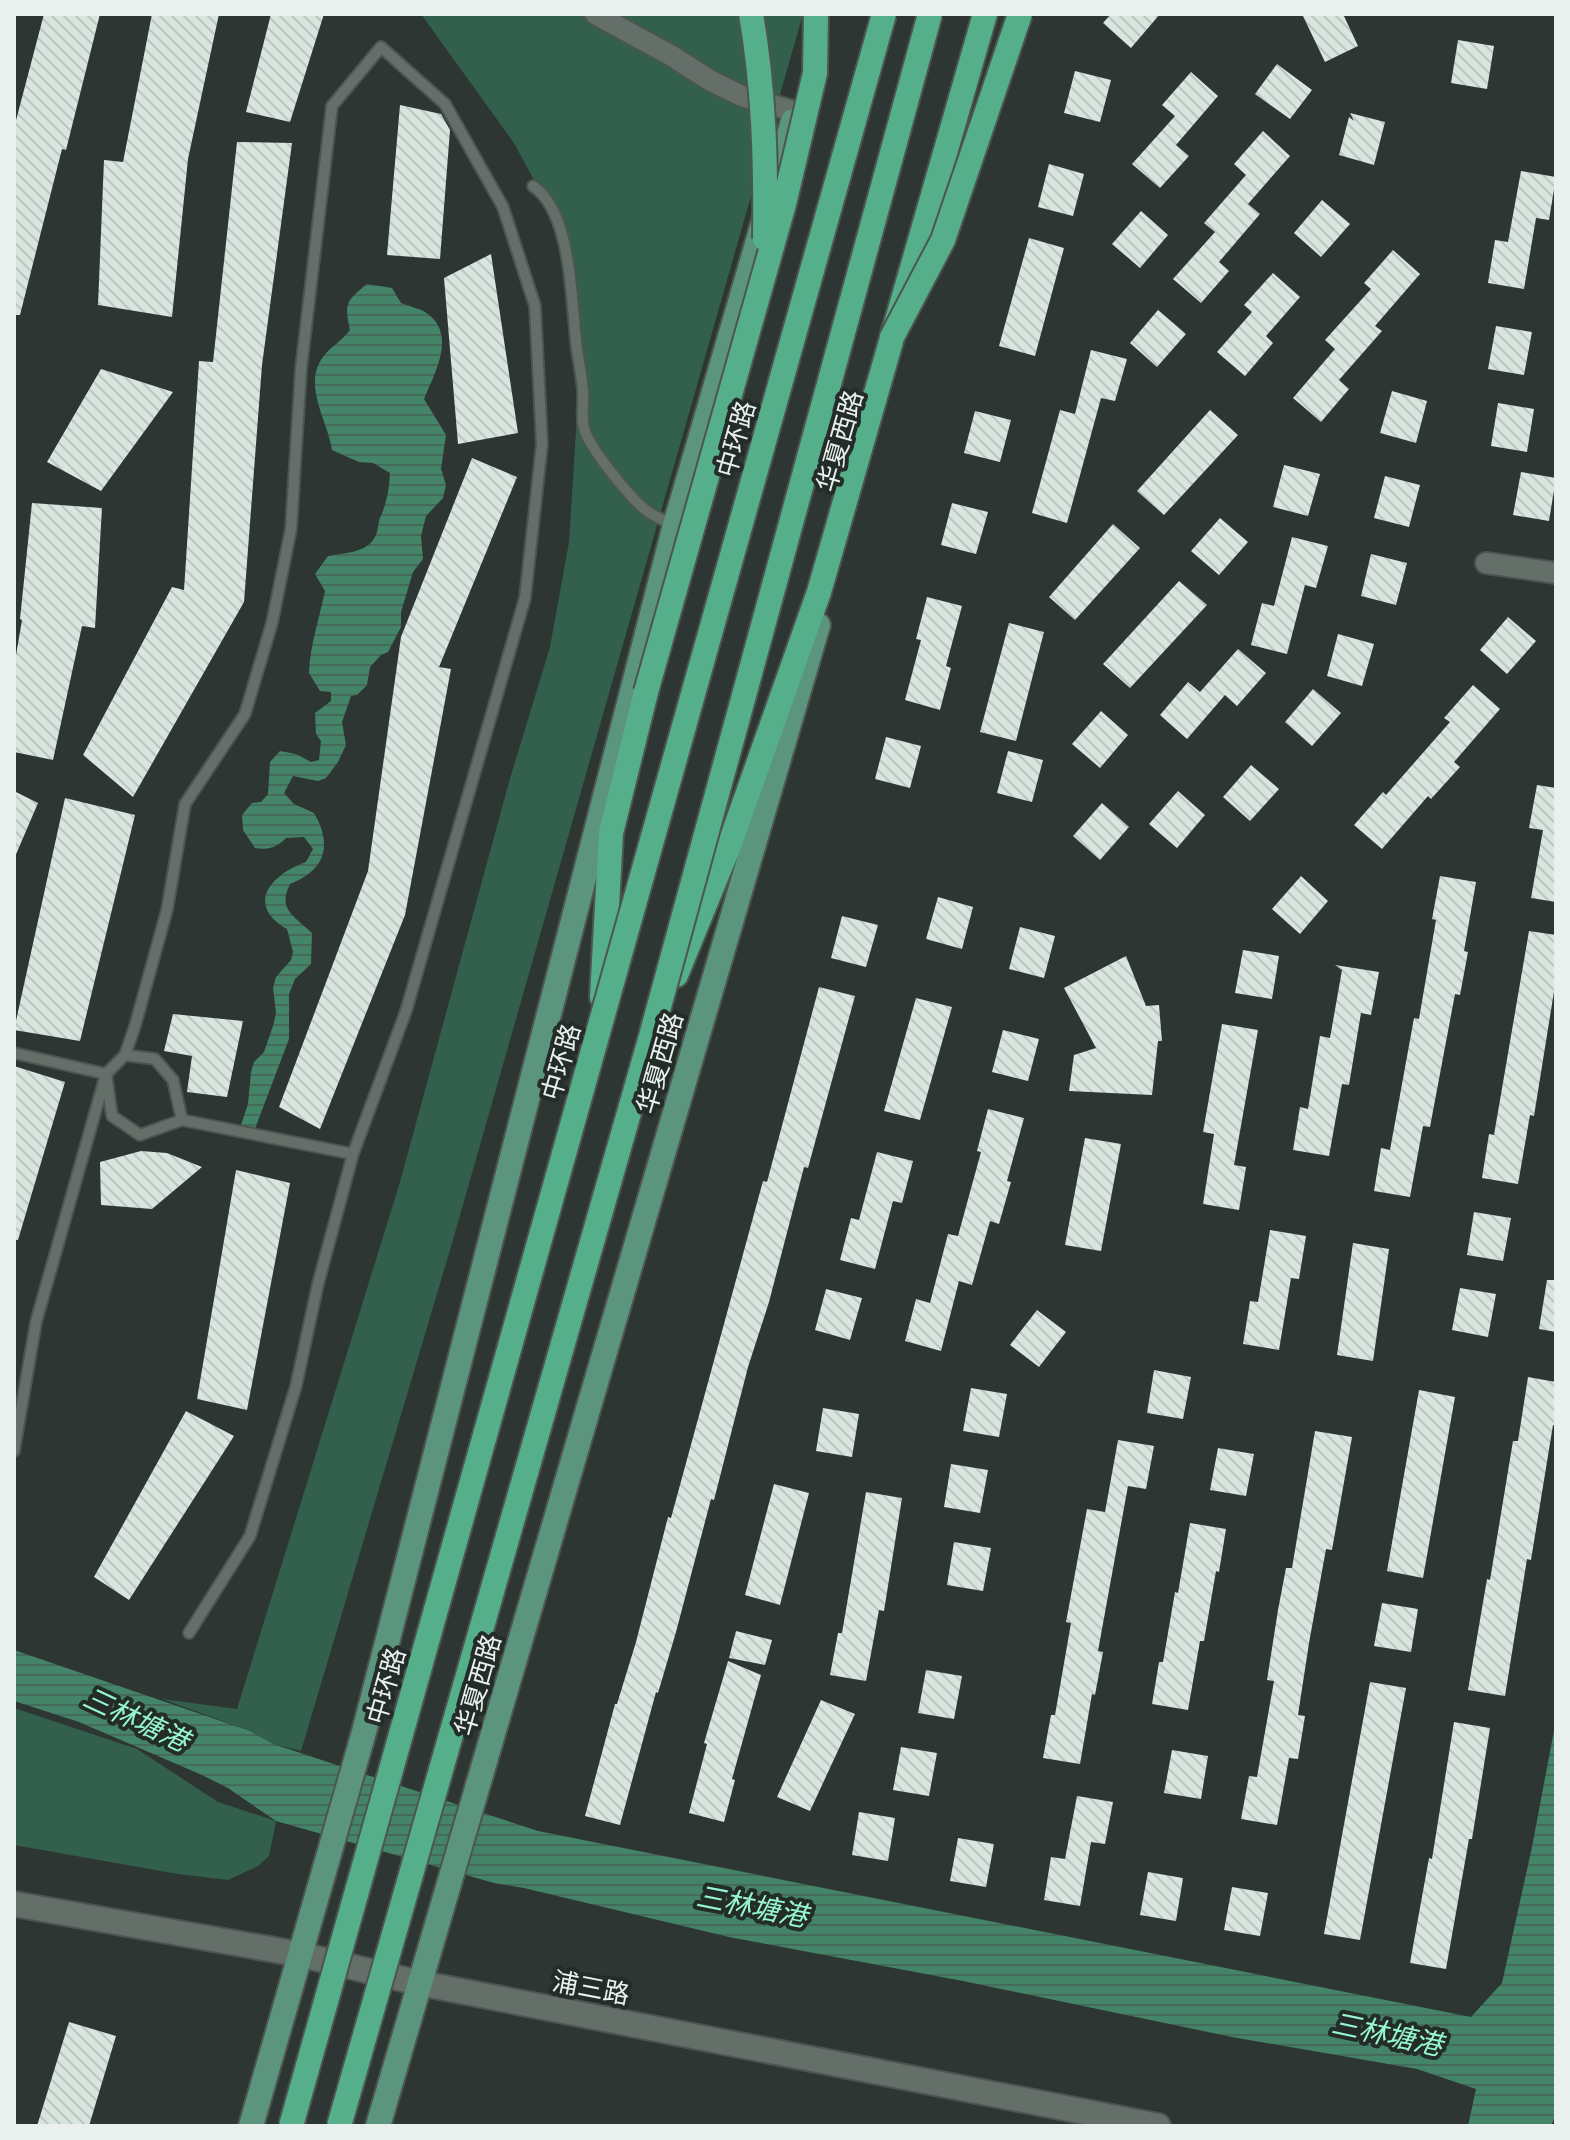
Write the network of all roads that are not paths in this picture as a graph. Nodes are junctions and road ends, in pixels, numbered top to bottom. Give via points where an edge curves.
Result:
1 (595, 14) edge
2 (751, 14) edge
3 (816, 14) edge
4 (824, 14) edge
5 (884, 14) edge
6 (930, 14) edge
7 (986, 14) edge
8 (1020, 14) edge
9 (796, 112) junction
10 (533, 186) dead end
11 (765, 270) junction
12 (892, 337) junction
13 (675, 525) junction
14 (1486, 563) dead end
15 (1556, 573) edge
16 (601, 1024) junction
17 (651, 1036) junction
18 (14, 1053) edge
19 (125, 1055) junction
20 (106, 1074) junction
21 (182, 1120) junction
22 (353, 1154) junction
23 (14, 1451) edge
24 (189, 1633) dead end
25 (14, 1904) edge
26 (298, 1954) junction
27 (419, 1983) junction
28 (251, 2126) edge
29 (291, 2126) edge
30 (339, 2126) edge
31 (378, 2126) edge
32 (1158, 2126) edge

1 - 9 street via 711,81
2 - 11 highway, bridge via 766,154
3 - 11 highway, bridge via 815,73
4 - 9 main road
5 - 16 highway, 中环路, bridge
6 - 17 highway, bridge
7 - 12 highway, bridge
7 - 27 main road, 华夏西路 via 810,652
8 - 12 highway, bridge via 943,240
9 - 13 main road
10 - 13 lane via 542,193 562,235 573,289 583,426 600,459 634,499
11 - 16 highway, bridge via 611,833
12 - 17 highway, bridge via 819,592 729,846
13 - 26 main road via 364,1732
14 - 15 street
16 - 29 highway, 中环路, bridge
17 - 30 highway, bridge
18 - 20 lane
19 - 20 lane
19 - 21 lane via 155,1059 173,1080
19 - 22 lane via 167,910 185,804 245,714 272,623 291,529 301,369 332,106 381,47 445,104 503,207 535,306 542,444 525,598 406,1011
20 - 21 lane via 112,1116 140,1135
20 - 23 lane via 36,1322
21 - 22 lane
22 - 24 lane via 296,1386 250,1536
25 - 26 main road, 浦三路
26 - 27 main road, 浦三路
26 - 28 main road
27 - 31 main road, 华夏西路
27 - 32 main road, 浦三路

